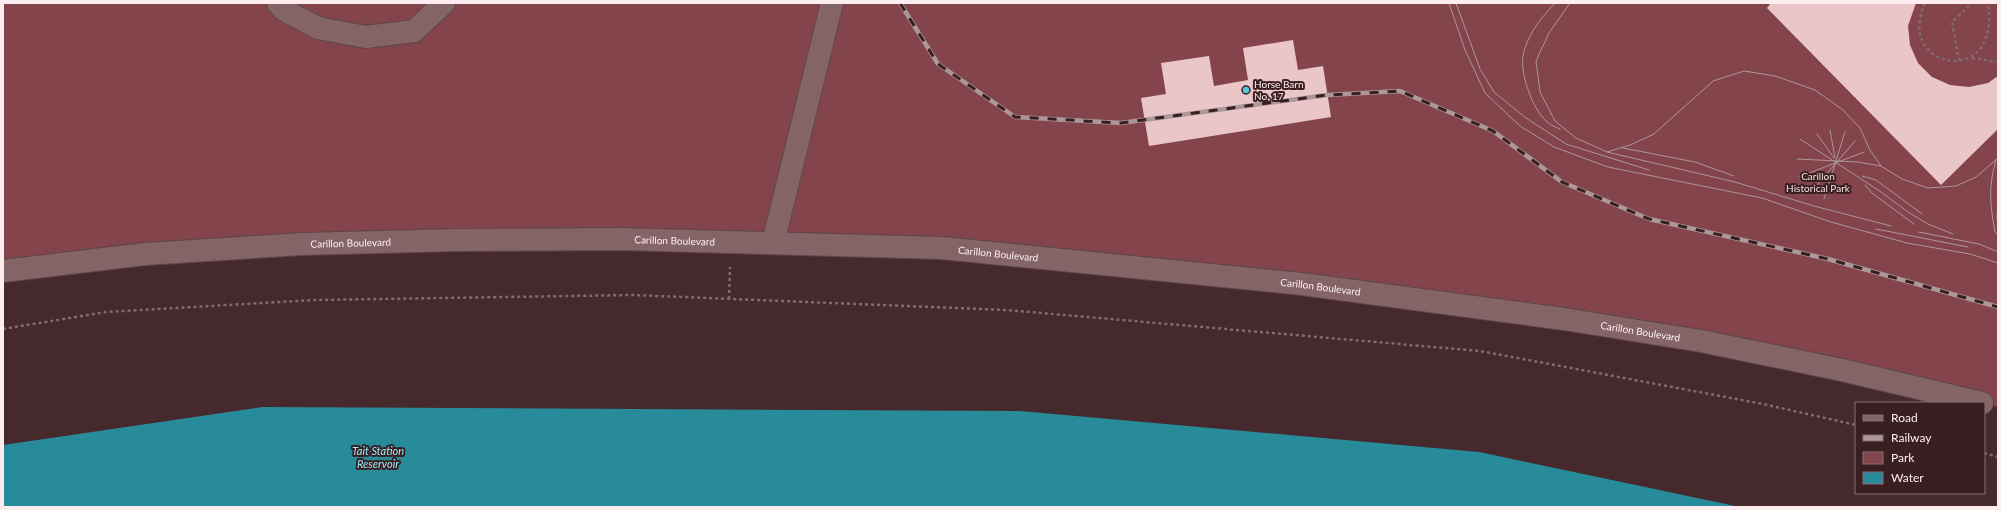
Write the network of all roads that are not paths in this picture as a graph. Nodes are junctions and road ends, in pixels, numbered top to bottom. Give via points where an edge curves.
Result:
1 (278, 3) edge
2 (444, 3) edge
3 (832, 3) edge
4 (773, 243) junction
5 (3, 271) edge
6 (1979, 402) edge
7 (1985, 404) edge
8 (1998, 407) edge

1 - 2 street via 284,10 318,28 366,37 414,31
3 - 4 street
4 - 5 street, Carillon Boulevard via 622,239 302,244 145,254
4 - 6 street, Carillon Boulevard via 942,248 1310,285 1564,319 1702,341
7 - 8 street, Carillon Boulevard

